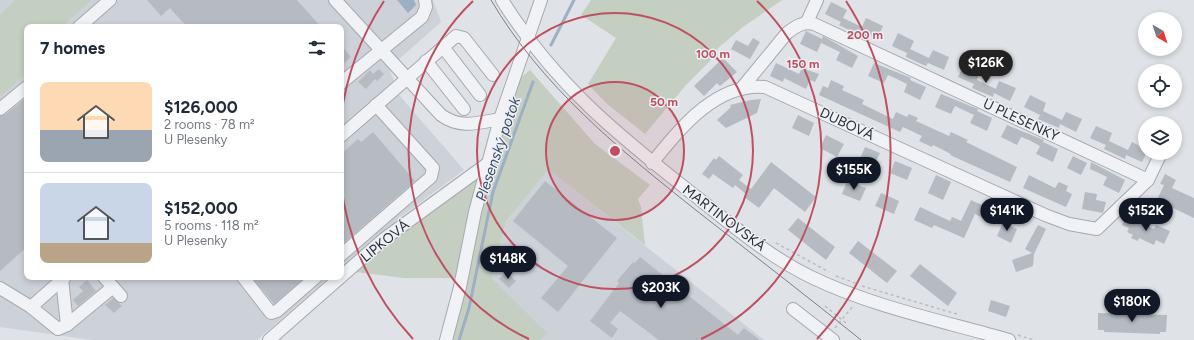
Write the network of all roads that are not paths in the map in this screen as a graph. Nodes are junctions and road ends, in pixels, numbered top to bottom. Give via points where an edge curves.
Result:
1 (110, 0) edge
2 (335, 0) edge
3 (425, 0) edge
4 (502, 0) edge
5 (541, 0) edge
6 (817, 0) edge
7 (807, 22) junction
8 (83, 24) edge
9 (528, 38) junction
10 (442, 47) junction
11 (381, 51) junction
12 (426, 61) junction
13 (492, 75) dead end
14 (406, 79) junction
15 (344, 81) edge
16 (24, 89) edge
17 (741, 89) junction
18 (480, 95) dead end
19 (376, 105) junction
20 (0, 109) edge
21 (464, 109) dead end
22 (500, 119) junction
23 (344, 133) edge
24 (1158, 160) edge
25 (652, 163) junction
26 (487, 164) junction
27 (1148, 180) junction
28 (344, 253) edge
29 (344, 274) edge
30 (61, 280) edge
31 (63, 280) edge
32 (109, 280) edge
33 (245, 280) edge
34 (313, 280) edge
35 (337, 280) edge
36 (0, 288) edge
37 (122, 296) dead end
38 (31, 307) junction
39 (793, 309) dead end
40 (67, 325) junction
41 (1012, 337) edge
42 (269, 340) edge
43 (446, 340) edge
44 (833, 340) edge

1 - 8 street
2 - 11 street
3 - 11 street via 426,7 422,17
4 - 9 street, MARTINOVSKÁ
5 - 9 street
6 - 7 street
7 - 17 street via 787,33
7 - 27 street, U PLESENKY
9 - 22 street
9 - 25 street, MARTINOVSKÁ via 575,94 601,120
10 - 12 street
10 - 13 street via 456,36 464,38
10 - 18 street
11 - 14 street
11 - 15 street
12 - 14 street
12 - 21 street
14 - 19 street
14 - 22 street via 448,120 472,125
16 - 20 street
17 - 25 street, DUBOVÁ via 694,116
17 - 27 street, DUBOVÁ via 758,86 774,90 1058,220 1097,229
19 - 23 street
19 - 28 street via 433,168 431,177
22 - 26 street
24 - 27 street
25 - 41 street, MARTINOVSKÁ via 748,238 811,277 858,297
26 - 29 street, LIPKOVÁ via 384,239
26 - 43 street
30 - 38 street
31 - 40 street
32 - 37 street
32 - 40 street
33 - 34 street via 271,313 277,311
35 - 42 street, LIPKOVÁ
36 - 38 street
38 - 40 street via 58,329
39 - 44 street

